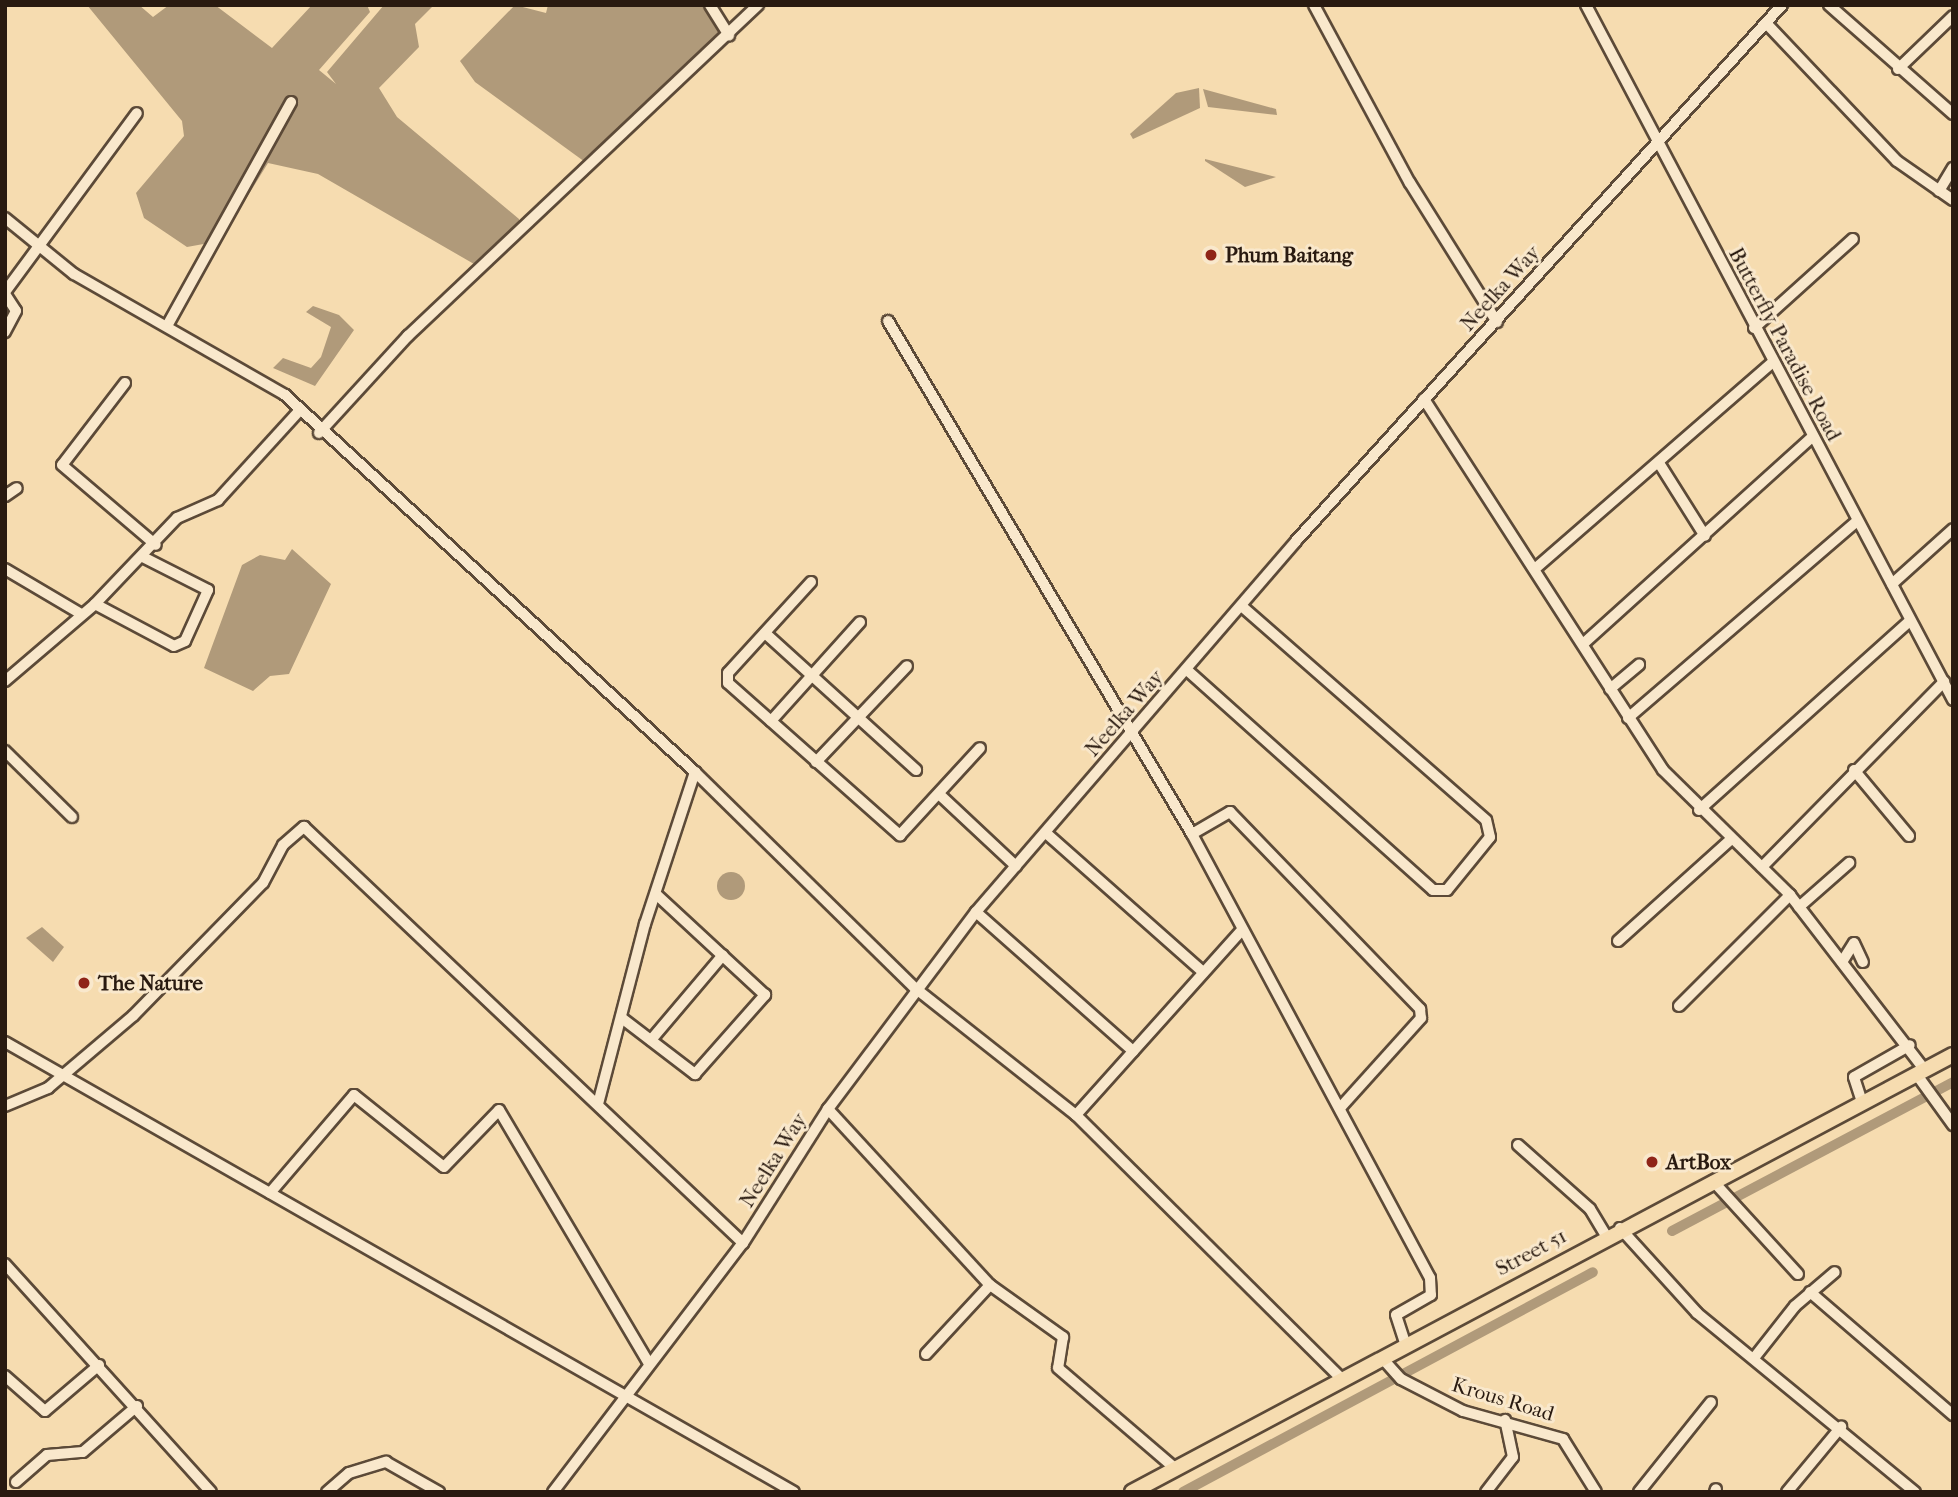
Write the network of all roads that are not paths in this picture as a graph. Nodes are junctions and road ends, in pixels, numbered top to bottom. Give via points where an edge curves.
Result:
1 (710, 5) edge
2 (758, 5) edge
3 (1314, 5) edge
4 (1586, 5) edge
5 (1782, 5) edge
6 (1829, 5) edge
7 (1953, 16) edge
8 (1766, 23) junction
9 (729, 35) junction
10 (1898, 69) junction
11 (291, 102) dead end
12 (137, 113) dead end
13 (1953, 114) edge
14 (1656, 144) junction
15 (1953, 168) edge
16 (1940, 191) junction
17 (1953, 200) edge
18 (5, 218) edge
19 (1853, 239) dead end
20 (34, 248) junction
21 (5, 293) edge
22 (888, 321) dead end
23 (1497, 322) junction
24 (167, 326) junction
25 (1754, 328) junction
26 (5, 332) edge
27 (1772, 363) junction
28 (125, 383) dead end
29 (1424, 399) junction
30 (298, 412) junction
31 (319, 433) junction
32 (1812, 437) junction
33 (1659, 463) junction
34 (18, 488) dead end
35 (5, 496) edge
36 (1856, 522) junction
37 (1953, 529) edge
38 (1705, 536) junction
39 (156, 545) junction
40 (143, 557) junction
41 (1537, 567) junction
42 (5, 569) edge
43 (811, 582) dead end
44 (1892, 584) junction
45 (95, 604) junction
46 (1243, 607) junction
47 (81, 614) junction
48 (1910, 621) junction
49 (860, 622) dead end
50 (765, 633) junction
51 (1583, 645) junction
52 (1639, 665) dead end
53 (907, 666) dead end
54 (1187, 670) junction
55 (812, 675) junction
56 (6, 679) edge
57 (1944, 682) junction
58 (1610, 688) junction
59 (1953, 700) edge
60 (859, 718) junction
61 (1628, 718) junction
62 (771, 721) junction
63 (1133, 731) junction
64 (980, 748) dead end
65 (5, 751) edge
66 (816, 762) junction
67 (916, 770) dead end
68 (1854, 770) junction
69 (695, 772) junction
70 (940, 795) junction
71 (1699, 810) junction
72 (72, 817) dead end
73 (1045, 833) junction
74 (1192, 834) junction
75 (1909, 836) dead end
76 (1730, 840) junction
77 (1849, 863) dead end
78 (1016, 866) junction
79 (1762, 867) junction
80 (657, 895) junction
81 (1790, 895) junction
82 (1799, 907) junction
83 (976, 912) junction
84 (1242, 930) junction
85 (1618, 942) dead end
86 (723, 955) junction
87 (1842, 962) junction
88 (1863, 962) dead end
89 (1203, 972) junction
90 (915, 988) junction
91 (1679, 1006) dead end
92 (623, 1018) junction
93 (651, 1040) junction
94 (5, 1042) edge
95 (1133, 1051) junction
96 (1953, 1055) edge
97 (1918, 1064) junction
98 (65, 1075) junction
99 (1858, 1094) junction
100 (598, 1104) junction
101 (5, 1106) edge
102 (1340, 1108) junction
103 (828, 1109) junction
104 (1076, 1115) junction
105 (1953, 1125) edge
106 (1518, 1145) dead end
107 (1717, 1186) junction
108 (270, 1192) junction
109 (1601, 1226) junction
110 (1620, 1228) junction
111 (743, 1242) junction
112 (5, 1264) edge
113 (1835, 1272) dead end
114 (1798, 1274) dead end
115 (990, 1285) junction
116 (1810, 1292) junction
117 (1406, 1345) junction
118 (926, 1354) dead end
119 (1754, 1358) junction
120 (1384, 1362) junction
121 (649, 1364) junction
122 (99, 1365) junction
123 (5, 1376) edge
124 (1341, 1378) junction
125 (626, 1396) junction
126 (1711, 1402) dead end
127 (137, 1406) junction
128 (1953, 1415) edge
129 (1505, 1420) junction
130 (1841, 1427) junction
131 (1176, 1469) junction
132 (16, 1482) dead end
133 (211, 1492) edge
134 (327, 1492) edge
135 (439, 1492) edge
136 (553, 1492) edge
137 (794, 1492) edge
138 (1132, 1492) edge
139 (1486, 1492) edge
140 (1596, 1492) edge
141 (1639, 1492) edge
142 (1787, 1492) edge
143 (1915, 1492) edge

1 - 9 street
2 - 9 street
3 - 23 street via 1410,183
4 - 14 street, Butterfly Paradise Road
5 - 8 street, Neelka Way
6 - 10 street
7 - 10 street
8 - 14 street, Neelka Way
8 - 16 street via 1897,161
9 - 31 street via 408,336
10 - 13 street
11 - 24 street
12 - 20 street
14 - 23 street, Neelka Way
14 - 25 street, Butterfly Paradise Road
15 - 16 street
16 - 17 street
18 - 20 street
19 - 25 street
20 - 21 street
20 - 24 street
21 - 26 street via 16,311
22 - 63 street
23 - 29 street, Neelka Way
24 - 30 street via 270,383
25 - 27 street, Butterfly Paradise Road
27 - 32 street, Butterfly Paradise Road
27 - 33 street
28 - 39 street via 62,465
29 - 41 street
29 - 46 street, Neelka Way
30 - 31 street
30 - 39 street via 218,500 185,512
31 - 69 street
32 - 36 street, Butterfly Paradise Road
32 - 38 street
33 - 38 street
33 - 41 street
34 - 35 street
36 - 44 street, Butterfly Paradise Road
36 - 61 street
37 - 44 street
38 - 51 street
39 - 40 street
40 - 45 street
40 - 45 street via 208,590 185,641 174,646
41 - 51 street
42 - 47 street
43 - 50 street
44 - 48 street, Butterfly Paradise Road
45 - 47 street
46 - 54 street, Neelka Way
46 - 54 street via 1486,820 1490,837 1447,890 1433,890
47 - 56 street
48 - 57 street, Butterfly Paradise Road
48 - 71 street
49 - 55 street
50 - 55 street
50 - 62 street via 726,678
51 - 58 street
52 - 58 street
53 - 60 street
54 - 63 street, Neelka Way
55 - 60 street
55 - 62 street
57 - 59 street, Butterfly Paradise Road
57 - 68 street
58 - 61 street
60 - 66 street
60 - 67 street
61 - 71 street
62 - 66 street
63 - 73 street, Neelka Way
63 - 74 street
64 - 70 street
65 - 72 street
66 - 70 street via 900,835
68 - 75 street
68 - 79 street
69 - 80 street
69 - 90 street
70 - 78 street
71 - 76 street
73 - 78 street, Neelka Way
73 - 89 street
74 - 84 street
74 - 102 street via 1230,812 1420,1009 1421,1018
76 - 79 street
76 - 85 street
77 - 82 street
78 - 83 street, Neelka Way
79 - 81 street
80 - 86 street
80 - 92 street
81 - 82 street
81 - 91 street
82 - 87 street
83 - 90 street, Neelka Way
83 - 95 street
84 - 89 street
84 - 102 street
86 - 93 street
86 - 93 street via 763,990 763,1000 695,1073
87 - 88 street via 1854,943
87 - 97 street
89 - 95 street
90 - 103 street, Neelka Way
90 - 104 street
92 - 93 street
92 - 100 street
94 - 98 street
95 - 104 street
96 - 97 main road, Street 51
97 - 99 main road, Street 51
97 - 99 street via 1857,1074
97 - 105 street via 1933,1100
98 - 100 street via 190,959 263,883 276,854 304,827
98 - 101 street via 41,1093
98 - 108 street
99 - 107 main road, Street 51
100 - 111 street
102 - 117 street via 1433,1286 1431,1295 1396,1315
103 - 111 street, Neelka Way
103 - 115 street
104 - 124 street
106 - 109 street
107 - 110 main road, Street 51
107 - 114 street
108 - 121 street via 354,1095 444,1167 499,1111
108 - 125 street
109 - 110 main road, Street 51
109 - 117 main road, Street 51
110 - 119 street via 1696,1313
111 - 121 street, Neelka Way
112 - 122 street
113 - 116 street
115 - 118 street
115 - 131 street via 1059,1334 1064,1342 1058,1368
116 - 119 street
116 - 128 street
117 - 120 main road, Street 51
119 - 130 street
120 - 124 main road, Street 51
120 - 129 street, Krous Road via 1401,1379 1463,1411
121 - 125 street, Neelka Way
122 - 123 street via 45,1411
122 - 127 street
124 - 131 main road, Street 51
125 - 136 street, Neelka Way
125 - 137 street
126 - 141 street
127 - 132 street via 83,1452 47,1455
127 - 133 street
129 - 139 street via 1513,1457
129 - 140 street, Krous Road via 1569,1443
130 - 142 street
130 - 143 street
131 - 138 main road, Street 51
134 - 135 street via 349,1474 386,1462

